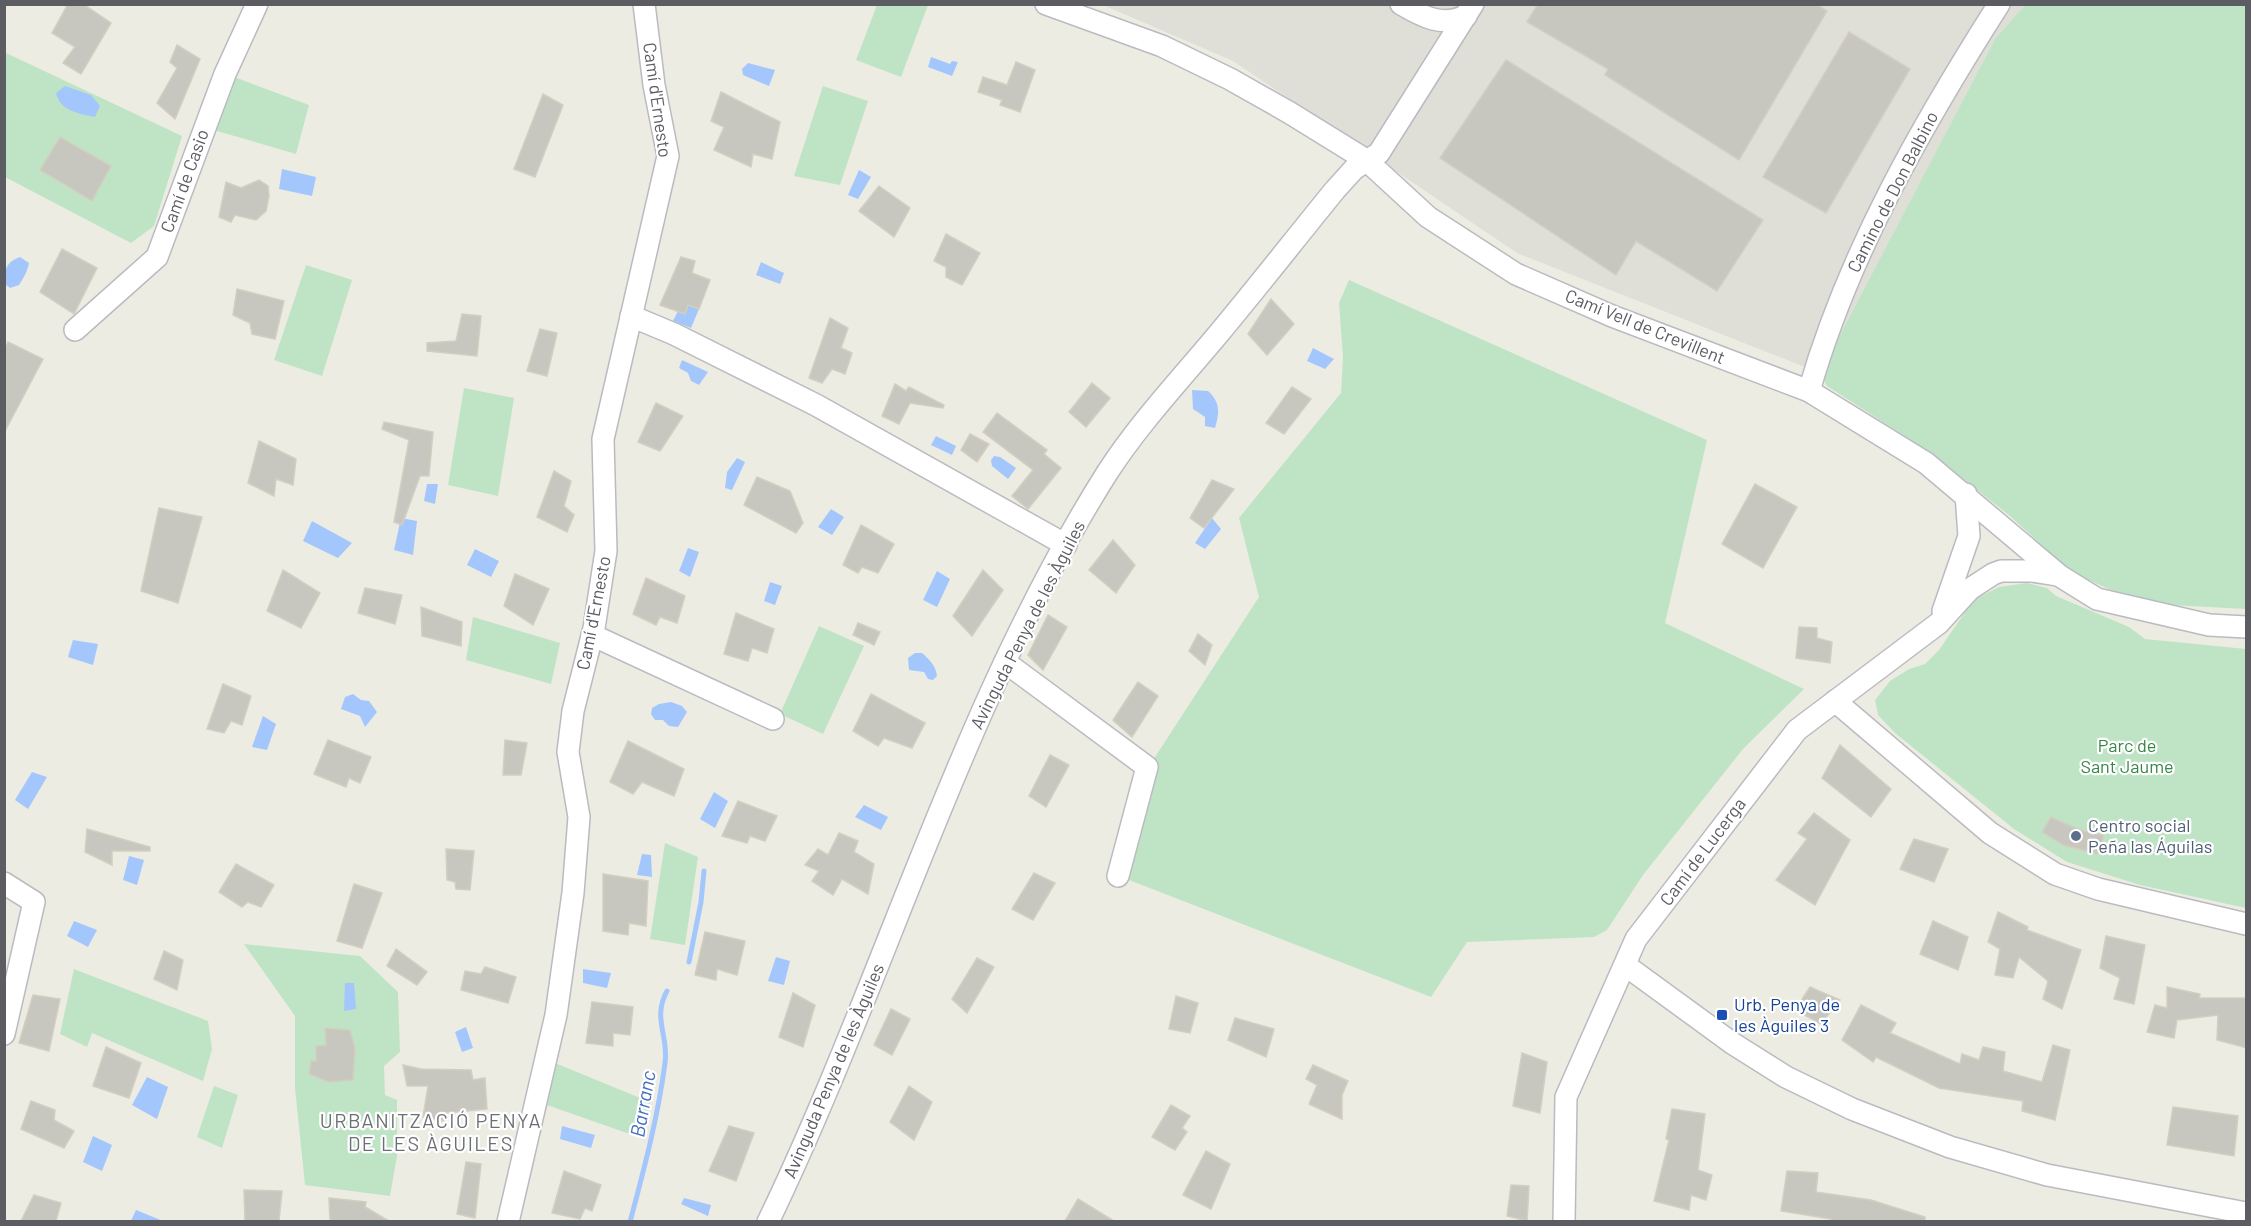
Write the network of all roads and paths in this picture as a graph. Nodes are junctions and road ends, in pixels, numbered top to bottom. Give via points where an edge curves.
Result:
1 (257, 4) edge
2 (644, 4) edge
3 (1046, 4) edge
4 (1391, 4) edge
5 (1401, 4) edge
6 (2000, 4) edge
7 (1470, 10) edge
8 (1447, 45) junction
9 (1366, 160) junction
10 (631, 316) junction
11 (75, 330) dead end
12 (1809, 391) junction
13 (1966, 494) junction
14 (2009, 531) junction
15 (1066, 545) junction
16 (1965, 553) junction
17 (2001, 571) junction
18 (2060, 576) junction
19 (1939, 623) junction
20 (2247, 627) edge
21 (592, 635) junction
22 (1005, 662) junction
23 (1835, 701) junction
24 (773, 719) dead end
25 (1118, 876) dead end
26 (4, 883) edge
27 (2247, 924) edge
28 (1625, 965) junction
29 (4, 1034) edge
30 (2247, 1213) edge
31 (508, 1221) edge
32 (768, 1221) edge
33 (1564, 1221) edge

1 - 11 street, Camí de Casio via 225,74 157,257
2 - 10 street, Camí d'Ernesto via 668,156
3 - 9 street, Camí Vell de Crevillent via 1162,46 1221,74
4 - 8 street
5 - 7 street via 1450,23
6 - 12 street, Camino de Don Balbino via 1958,68 1870,231
7 - 8 street, Avinguda Penya de les Àguiles
8 - 9 street, Avinguda Penya de les Àguiles via 1379,153
9 - 12 street, Camí Vell de Crevillent via 1428,217 1516,274 1612,316
9 - 15 street, Avinguda Penya de les Àguiles via 1335,190 1154,409 1108,472
10 - 15 street via 816,405
10 - 21 street, Camí d'Ernesto via 603,439 606,551
12 - 13 street, Camí Vell de Crevillent via 1926,463
13 - 14 street, Camí Vell de Crevillent
13 - 16 street via 1969,536
14 - 16 street via 1996,529 1982,535
14 - 17 street via 2009,555
14 - 18 street, Camí Vell de Crevillent
15 - 22 street, Avinguda Penya de les Àguiles
16 - 19 street
17 - 18 street
17 - 19 street, Camí de Lucerga via 1971,589
18 - 20 street, Camí Vell de Crevillent via 2097,599 2209,625
19 - 23 street, Camí de Lucerga
21 - 24 street
21 - 31 street, Camí d'Ernesto via 573,711 568,752 579,817 556,1015
22 - 25 street via 1147,767
22 - 32 street, Avinguda Penya de les Àguiles via 809,1136
23 - 27 street via 1990,833 2055,874 2098,889
23 - 28 street, Camí de Lucerga via 1797,730 1636,939
26 - 29 street via 34,902
28 - 30 street via 1777,1072 1852,1109 1950,1146 2047,1174
28 - 33 street, Camí de Lucerga via 1566,1097

